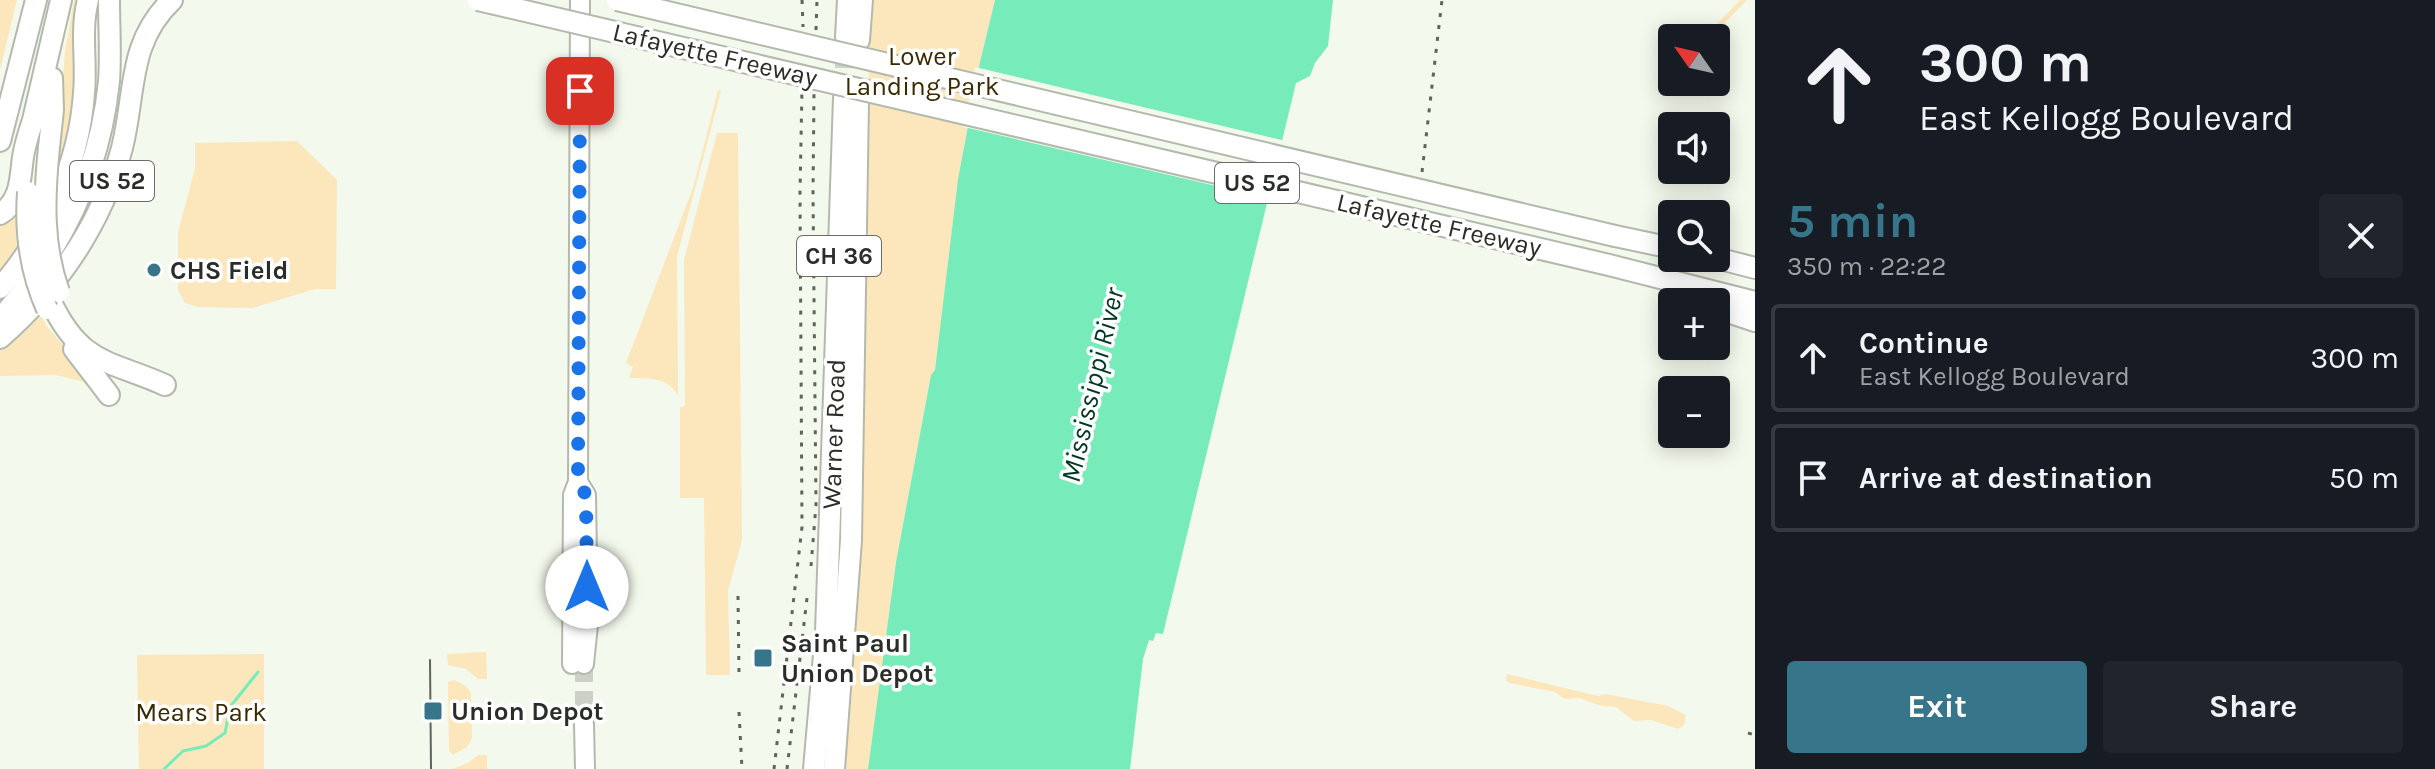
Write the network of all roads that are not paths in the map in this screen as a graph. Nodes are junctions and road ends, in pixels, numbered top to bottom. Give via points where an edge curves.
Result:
1 (34, 0) edge
2 (61, 0) edge
3 (68, 0) edge
4 (88, 0) edge
5 (109, 0) edge
6 (172, 0) edge
7 (478, 0) edge
8 (580, 0) edge
9 (617, 0) edge
10 (848, 0) edge
11 (862, 0) edge
12 (52, 78) junction
13 (33, 120) junction
14 (0, 141) edge
15 (31, 183) junction
16 (1, 213) edge
17 (1658, 245) edge
18 (1730, 261) edge
19 (1755, 266) edge
20 (1608, 268) junction
21 (0, 288) edge
22 (1661, 288) edge
23 (53, 301) junction
24 (1755, 302) edge
25 (1730, 313) edge
26 (0, 319) edge
27 (1755, 321) edge
28 (0, 338) edge
29 (165, 385) dead end
30 (109, 395) dead end
31 (578, 664) tunnel mouth
32 (573, 769) edge
33 (585, 769) edge
34 (814, 769) edge
35 (834, 769) edge

1 - 14 highway
2 - 13 highway
3 - 12 highway
4 - 21 highway via 84,96 65,183 19,265
5 - 26 highway via 109,78 85,185 58,242
6 - 28 highway, US 52 via 139,49 122,147 92,227 42,297
7 - 20 highway, Lafayette Freeway / US 52, bridge
8 - 31 main road via 578,482 586,495 588,625
9 - 17 highway, Lafayette Freeway / US 52, bridge
10 - 11 highway via 853,39
12 - 15 highway
12 - 23 highway, bridge via 45,224
13 - 15 highway
13 - 16 highway via 16,197
15 - 23 highway via 35,241
18 - 19 highway
20 - 22 highway
20 - 24 highway, US 52
23 - 29 highway via 107,364
23 - 30 highway
25 - 27 highway
32 - 33 main road via 578,723
34 - 35 highway, Warner Road / CH 36 via 826,632 851,100 851,540

